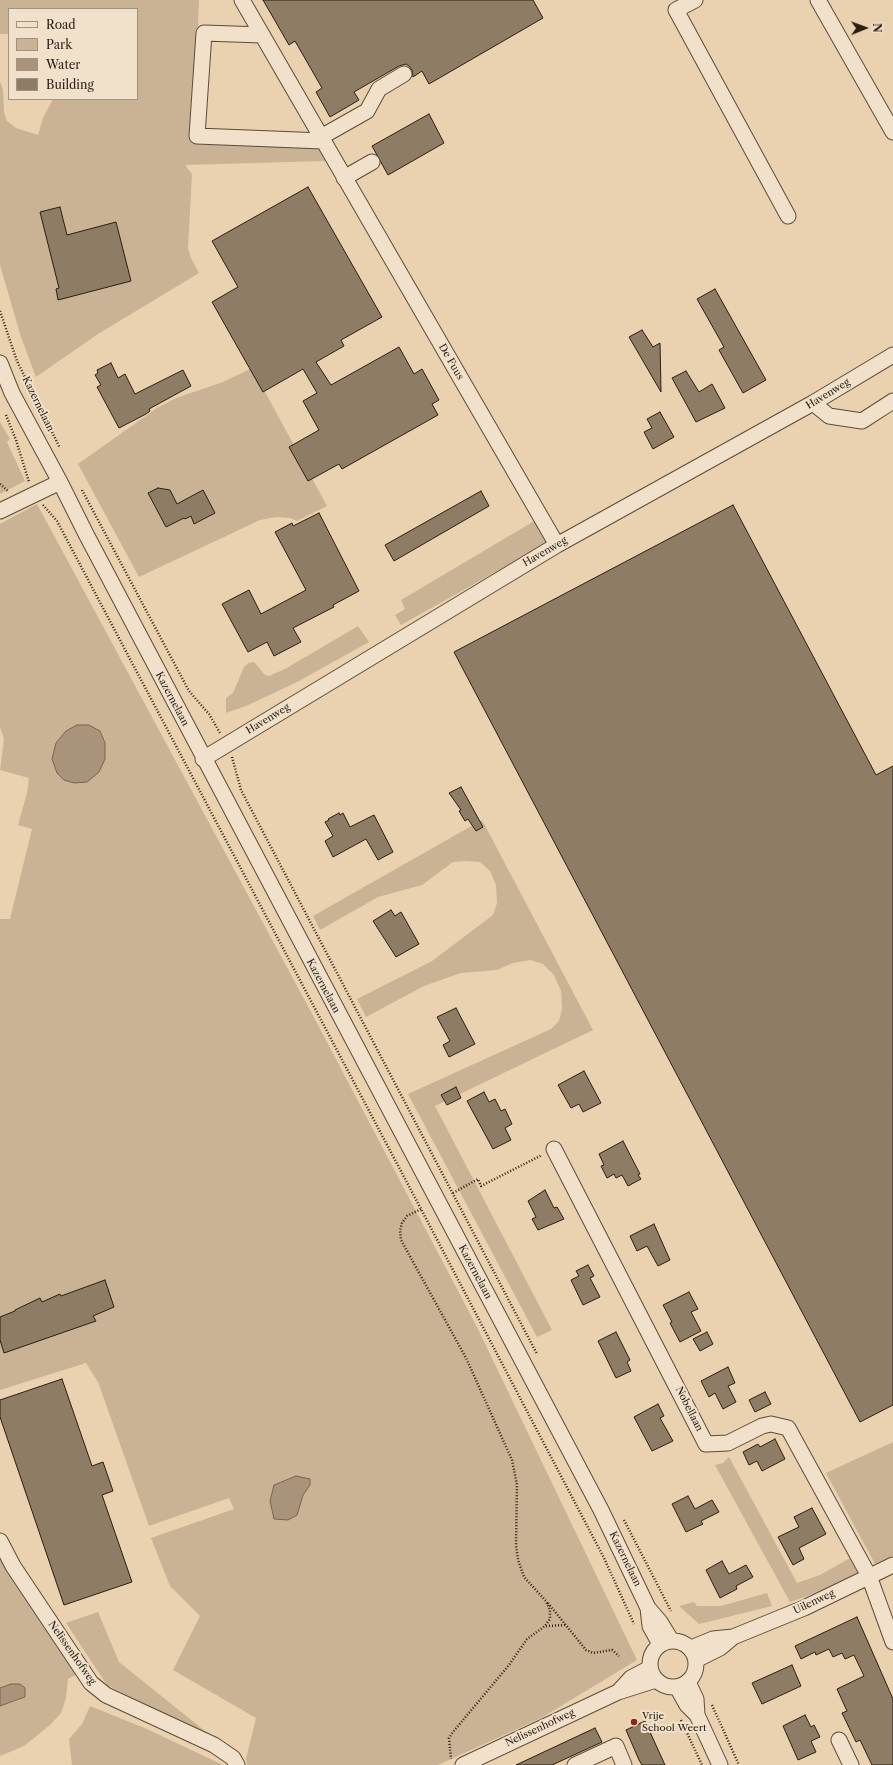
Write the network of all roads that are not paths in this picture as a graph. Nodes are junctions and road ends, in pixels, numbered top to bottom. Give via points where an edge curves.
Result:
1 (242, 0) edge
2 (694, 0) edge
3 (818, 0) edge
4 (262, 36) junction
5 (404, 74) dead end
6 (893, 132) edge
7 (322, 139) junction
8 (372, 162) dead end
9 (344, 178) junction
10 (788, 216) dead end
11 (893, 355) edge
12 (0, 363) edge
13 (893, 401) edge
14 (813, 403) junction
15 (60, 482) junction
16 (0, 511) edge
17 (557, 545) junction
18 (204, 759) junction
19 (554, 1149) road end
20 (0, 1542) edge
21 (893, 1565) edge
22 (869, 1576) junction
23 (665, 1642) junction
24 (893, 1642) edge
25 (693, 1654) junction
26 (653, 1674) junction
27 (682, 1684) junction
28 (840, 1740) dead end
29 (237, 1765) edge
30 (463, 1765) edge
31 (575, 1765) edge
32 (624, 1765) edge
33 (720, 1765) edge
34 (851, 1765) edge

1 - 4 street, De Fuus
2 - 10 street via 676,10
3 - 6 street
4 - 7 street, De Fuus
4 - 7 street via 204,32 197,136
5 - 7 street via 379,88 367,111
7 - 9 street, De Fuus
8 - 9 street
9 - 17 street, De Fuus
11 - 14 street, Havenweg
12 - 15 street, Kazernelaan via 12,393
13 - 14 street via 862,421 829,416
14 - 17 street, Havenweg
15 - 16 street
15 - 18 street, Kazernelaan
17 - 18 street, Havenweg
18 - 23 street, Kazernelaan via 601,1510 648,1608 660,1622
19 - 22 street, Nobellaan via 706,1444 728,1443 771,1424 788,1428
20 - 29 street, Nelissenhofweg via 13,1566 91,1683 106,1695 214,1745 233,1758
21 - 22 street, Uilenweg
22 - 24 street
22 - 25 street, Uilenweg via 804,1608 733,1637 720,1648
23 - 25 street via 680,1641
23 - 26 street via 651,1655
25 - 27 street via 694,1674
26 - 27 street via 667,1686
26 - 30 street, Nelissenhofweg
27 - 33 street via 687,1705 697,1715
28 - 34 street
31 - 32 street via 616,1746

